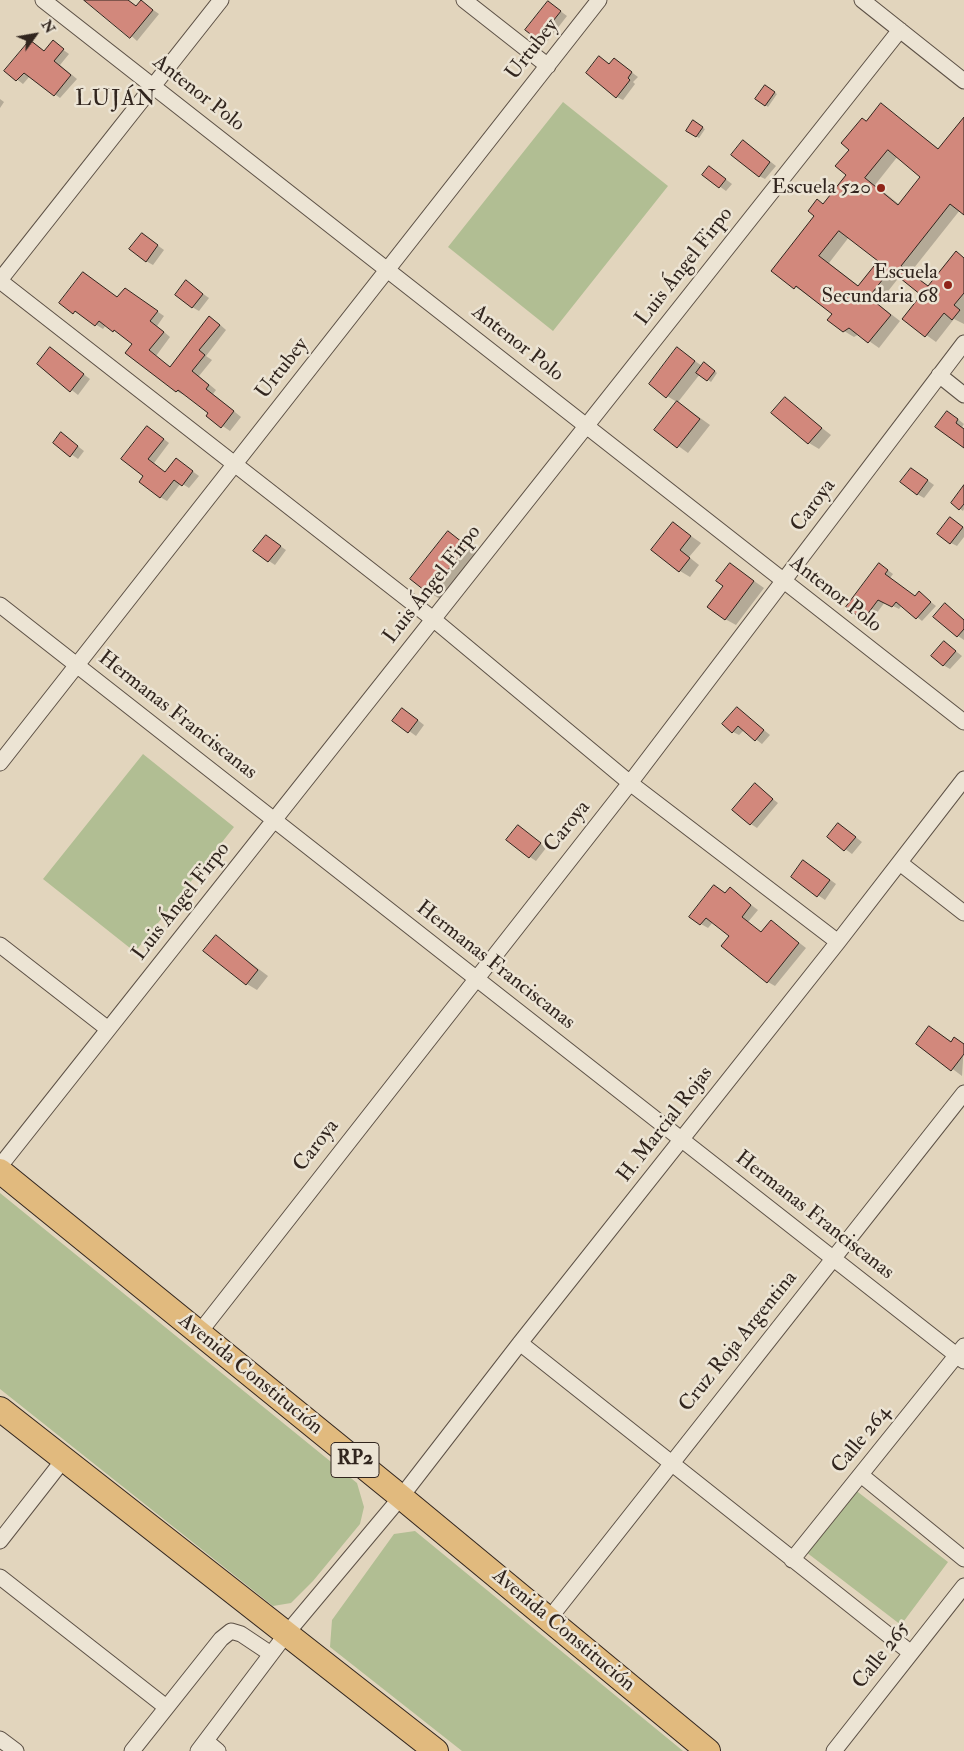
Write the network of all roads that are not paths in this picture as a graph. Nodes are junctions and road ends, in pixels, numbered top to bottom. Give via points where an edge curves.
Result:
1 (44, 0) edge
2 (221, 0) edge
3 (464, 0) edge
4 (599, 0) edge
5 (862, 0) edge
6 (900, 30) junction
7 (548, 66) junction
8 (964, 81) edge
9 (153, 86) junction
10 (387, 270) junction
11 (0, 280) edge
12 (964, 343) edge
13 (939, 375) junction
14 (964, 395) edge
15 (587, 426) junction
16 (235, 464) junction
17 (784, 582) junction
18 (0, 605) edge
19 (433, 619) junction
20 (77, 665) junction
21 (964, 722) edge
22 (0, 764) edge
23 (964, 779) edge
24 (630, 783) junction
25 (274, 820) junction
26 (900, 862) junction
27 (964, 912) edge
28 (838, 942) junction
29 (0, 945) edge
30 (476, 977) junction
31 (108, 1029) junction
32 (964, 1092) edge
33 (682, 1139) junction
34 (0, 1166) edge
35 (0, 1171) edge
36 (834, 1258) junction
37 (199, 1333) junction
38 (520, 1343) junction
39 (962, 1354) edge
40 (0, 1409) edge
41 (64, 1459) junction
42 (671, 1462) junction
43 (861, 1474) junction
44 (401, 1497) junction
45 (0, 1541) edge
46 (964, 1558) edge
47 (792, 1560) junction
48 (0, 1577) edge
49 (964, 1586) edge
50 (549, 1619) junction
51 (287, 1633) junction
52 (912, 1653) junction
53 (271, 1654) junction
54 (166, 1707) junction
55 (0, 1739) edge
56 (202, 1746) edge
57 (16, 1751) edge
58 (132, 1751) edge
59 (218, 1751) edge
60 (436, 1751) edge
61 (708, 1751) edge
62 (834, 1751) edge

1 - 9 street, Antenor Polo
2 - 9 street
3 - 7 street
4 - 7 street, Urtubey
5 - 6 street
6 - 8 street
6 - 15 street, Luis Ángel Firpo
7 - 10 street, Urtubey
9 - 10 street, Antenor Polo
9 - 11 street
10 - 15 street, Antenor Polo
10 - 16 street, Urtubey
11 - 16 street
12 - 13 street, Caroya
13 - 14 street
13 - 17 street, Caroya
15 - 17 street, Antenor Polo
15 - 19 street, Luis Ángel Firpo
16 - 19 street
16 - 20 street, Urtubey
17 - 21 street, Antenor Polo
17 - 24 street, Caroya
18 - 20 street, Hermanas Franciscanas
19 - 24 street
19 - 25 street, Luis Ángel Firpo
20 - 22 street, Urtubey
20 - 25 street, Hermanas Franciscanas
23 - 26 street, H. Marcial Rojas
24 - 28 street
24 - 30 street, Caroya
25 - 30 street, Hermanas Franciscanas
25 - 31 street, Luis Ángel Firpo
26 - 27 street
26 - 28 street, H. Marcial Rojas
28 - 33 street, H. Marcial Rojas
29 - 31 street
30 - 33 street, Hermanas Franciscanas
30 - 37 street, Caroya
31 - 34 street, Luis Ángel Firpo
32 - 36 street, Cruz Roja Argentina
33 - 36 street, Hermanas Franciscanas
33 - 38 street, H. Marcial Rojas
35 - 37 main road, Avenida Constitución / RP2
36 - 39 street, Hermanas Franciscanas
36 - 42 street, Cruz Roja Argentina
37 - 44 main road, Avenida Constitución / RP2
38 - 42 street
38 - 44 street, H. Marcial Rojas
39 - 43 street, Calle 264
40 - 41 main road
41 - 45 street
41 - 51 main road
42 - 47 street
42 - 50 street, Cruz Roja Argentina
43 - 46 street
43 - 47 street, Calle 264
44 - 50 main road, Avenida Constitución / RP2
44 - 51 street, H. Marcial Rojas
47 - 52 street
48 - 54 street
49 - 52 street, Calle 265
50 - 61 main road, Avenida Constitución / RP2
51 - 53 street
51 - 60 main road
52 - 62 street, Calle 265
53 - 54 street via 232,1631 221,1638
53 - 56 street
54 - 58 street
55 - 57 street
56 - 59 street

